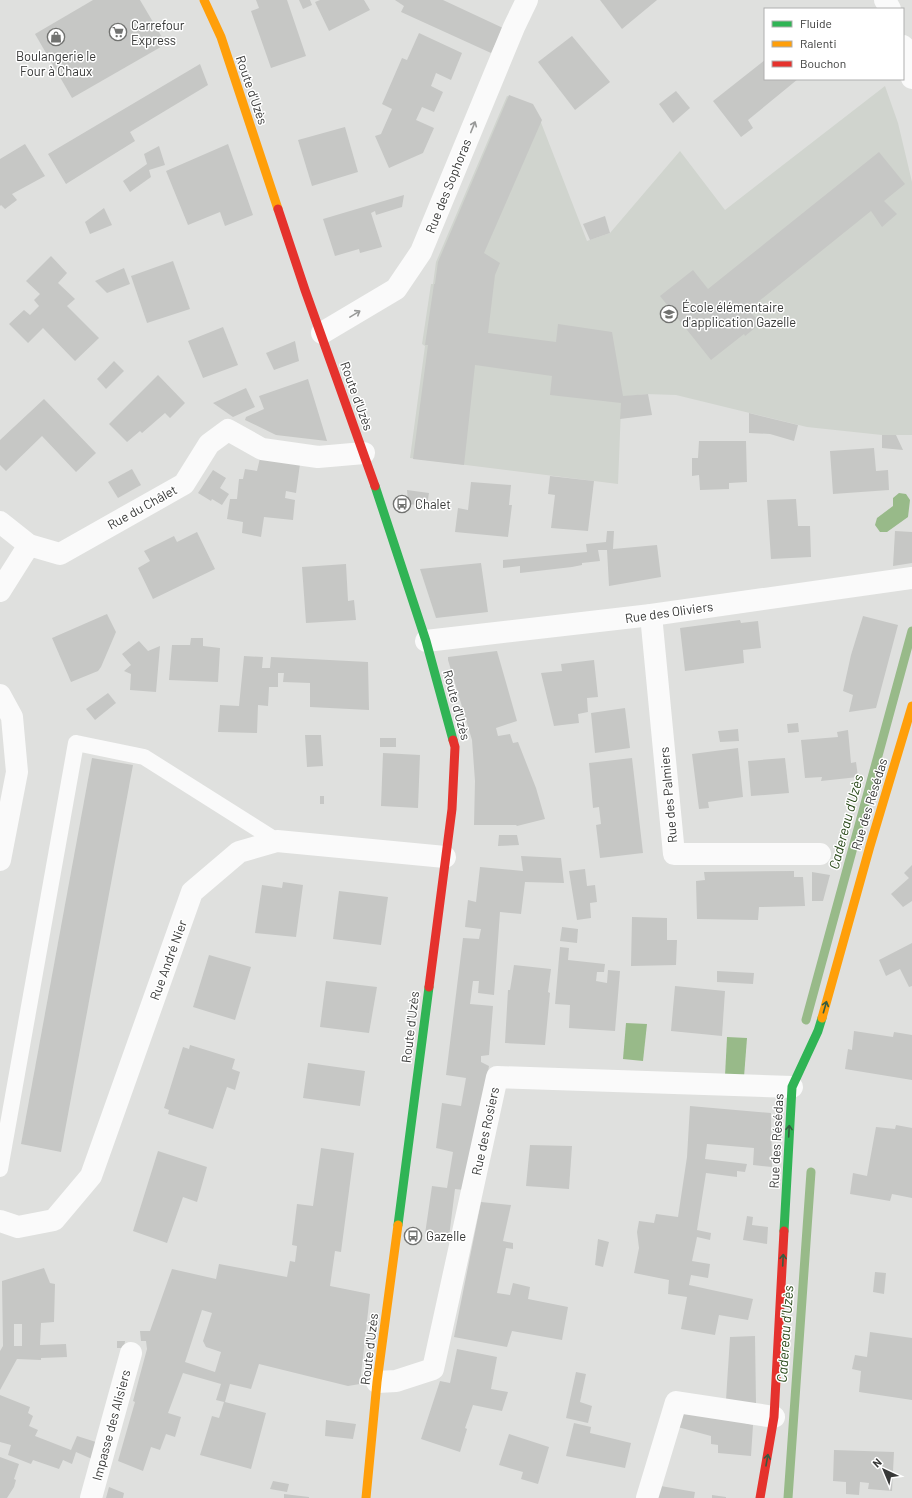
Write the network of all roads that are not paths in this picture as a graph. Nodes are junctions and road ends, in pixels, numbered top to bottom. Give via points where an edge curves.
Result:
1 (204, 0) edge
2 (527, 0) edge
3 (904, 50) edge
4 (912, 78) edge
5 (322, 334) junction
6 (364, 453) junction
7 (0, 522) edge
8 (29, 545) junction
9 (912, 578) edge
10 (0, 591) edge
11 (651, 614) junction
12 (426, 641) junction
13 (0, 695) edge
14 (912, 706) edge
15 (277, 841) junction
16 (820, 854) dead end
17 (445, 857) junction
18 (0, 860) edge
19 (792, 1087) junction
20 (0, 1169) edge
21 (0, 1221) edge
22 (132, 1353) dead end
23 (377, 1382) junction
24 (774, 1416) junction
25 (91, 1498) edge
26 (366, 1498) edge
27 (647, 1498) edge
28 (760, 1498) edge

1 - 5 main road, Route d'Uzès via 221,37
5 -> 2 street, Rue des Sophoras via 396,289 421,252
3 - 4 street
5 - 6 main road, Route d'Uzès
6 - 8 street, Rue du Châlet via 318,456 262,449 228,430 209,444 184,484 60,554
6 - 12 main road, Route d'Uzès
7 - 8 street, Rue du Châlet
8 - 10 street
9 - 11 street, Rue des Oliviers
11 - 12 street, Rue des Oliviers
11 - 16 street, Rue des Palmiers via 674,854
12 - 17 main road, Route d'Uzès via 456,747 452,809
13 - 18 street via 12,717 17,772
19 -> 14 main road, Rue des Résédas via 818,1031
15 - 17 street, Rue André Nier
15 - 20 lane via 144,757 76,743
15 - 21 street, Rue André Nier via 239,852 192,892 91,1176 54,1220 18,1227
17 - 23 main road, Route d'Uzès
19 - 23 street, Rue des Rosiers via 497,1077 433,1369 396,1381
24 -> 19 main road, Rue des Résédas
22 - 25 street, Impasse des Alisiers
23 - 26 main road, Route d'Uzès
24 - 27 street via 676,1402
28 -> 24 main road, Rue des Résédas

